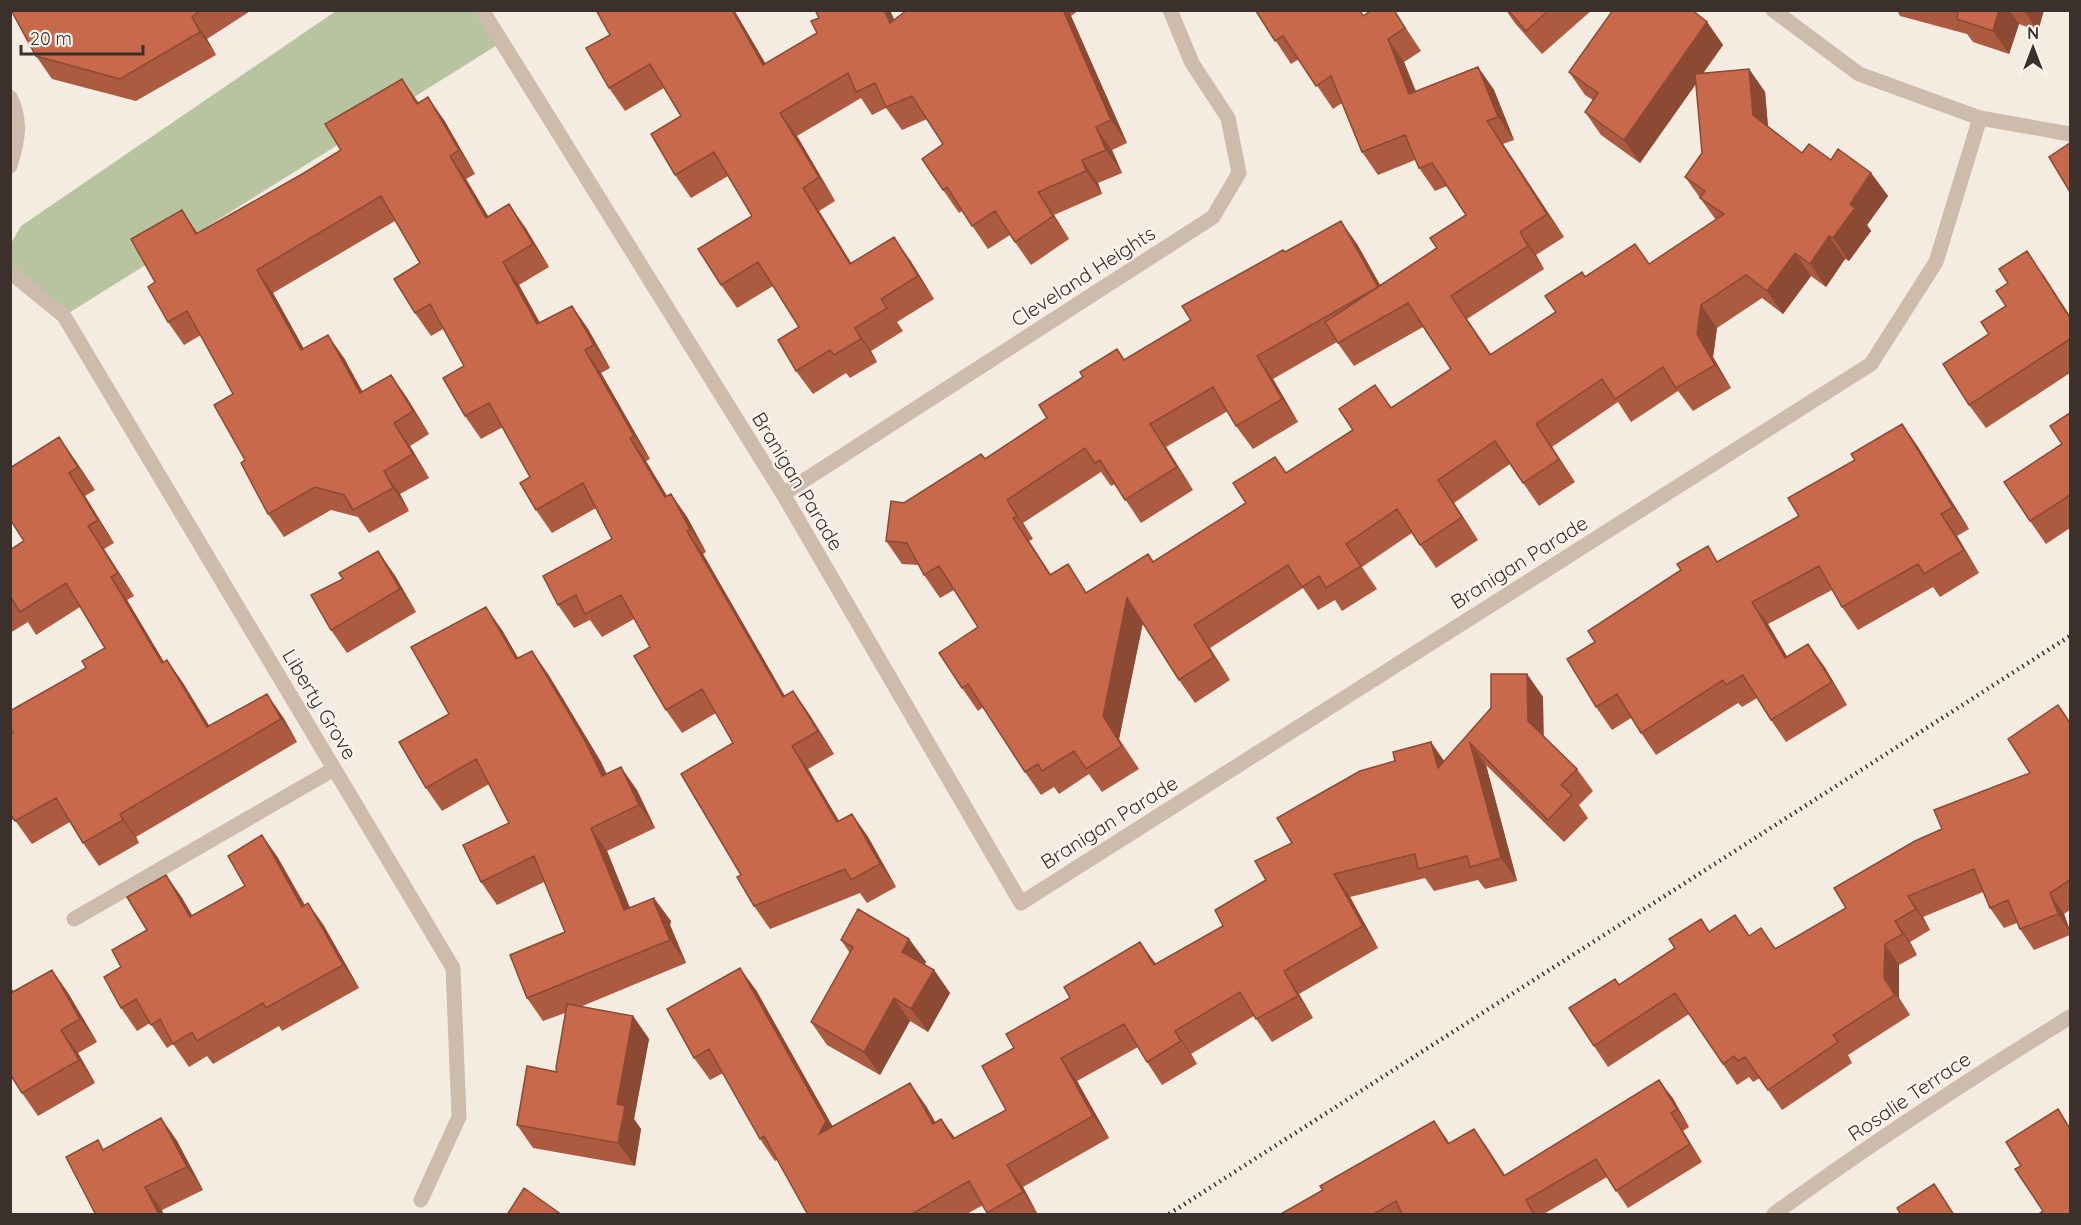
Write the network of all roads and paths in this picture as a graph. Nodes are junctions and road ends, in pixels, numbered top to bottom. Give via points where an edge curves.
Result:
1 (482, 10) edge
2 (1170, 10) edge
3 (1773, 10) edge
4 (10, 97) edge
5 (1980, 118) junction
6 (2070, 134) edge
7 (10, 166) edge
8 (10, 272) edge
9 (783, 494) junction
10 (334, 769) junction
11 (74, 919) dead end
12 (2070, 1017) edge
13 (421, 1200) dead end
14 (1774, 1215) edge

1 - 9 street, Branigan Parade
2 - 9 street, Cleveland Heights via 1192,63 1228,118 1239,173 1213,217
3 - 5 street via 1859,74
4 - 7 street via 18,112 17,142
5 - 6 street
5 - 9 street, Branigan Parade via 1936,262 1870,364 1021,903
8 - 10 street, Liberty Grove via 64,316
10 - 11 street
10 - 13 street, Liberty Grove via 453,968 459,1117
12 - 14 street, Rosalie Terrace via 1829,1174

